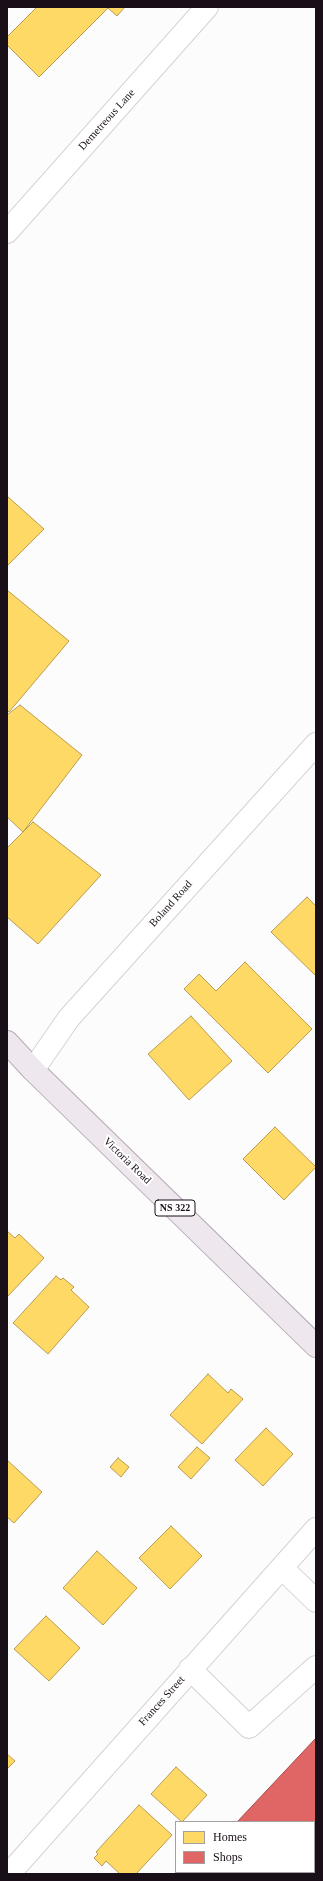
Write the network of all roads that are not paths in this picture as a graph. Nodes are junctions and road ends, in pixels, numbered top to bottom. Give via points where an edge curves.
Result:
1 (207, 7) edge
2 (7, 232) edge
3 (316, 744) edge
4 (7, 1042) edge
5 (33, 1070) junction
6 (316, 1346) edge
7 (316, 1529) edge
8 (282, 1568) junction
9 (316, 1601) edge
10 (316, 1667) edge
11 (190, 1669) junction
12 (9, 1874) edge

1 - 2 street, Demetreous Lane
3 - 5 street, Boland Road via 69,1018
4 - 5 main road, Victoria Road / NS 322
5 - 6 main road, Victoria Road / NS 322
7 - 8 street, Frances Street
8 - 9 street
8 - 11 street, Frances Street
10 - 11 street via 249,1727
11 - 12 street, Frances Street

